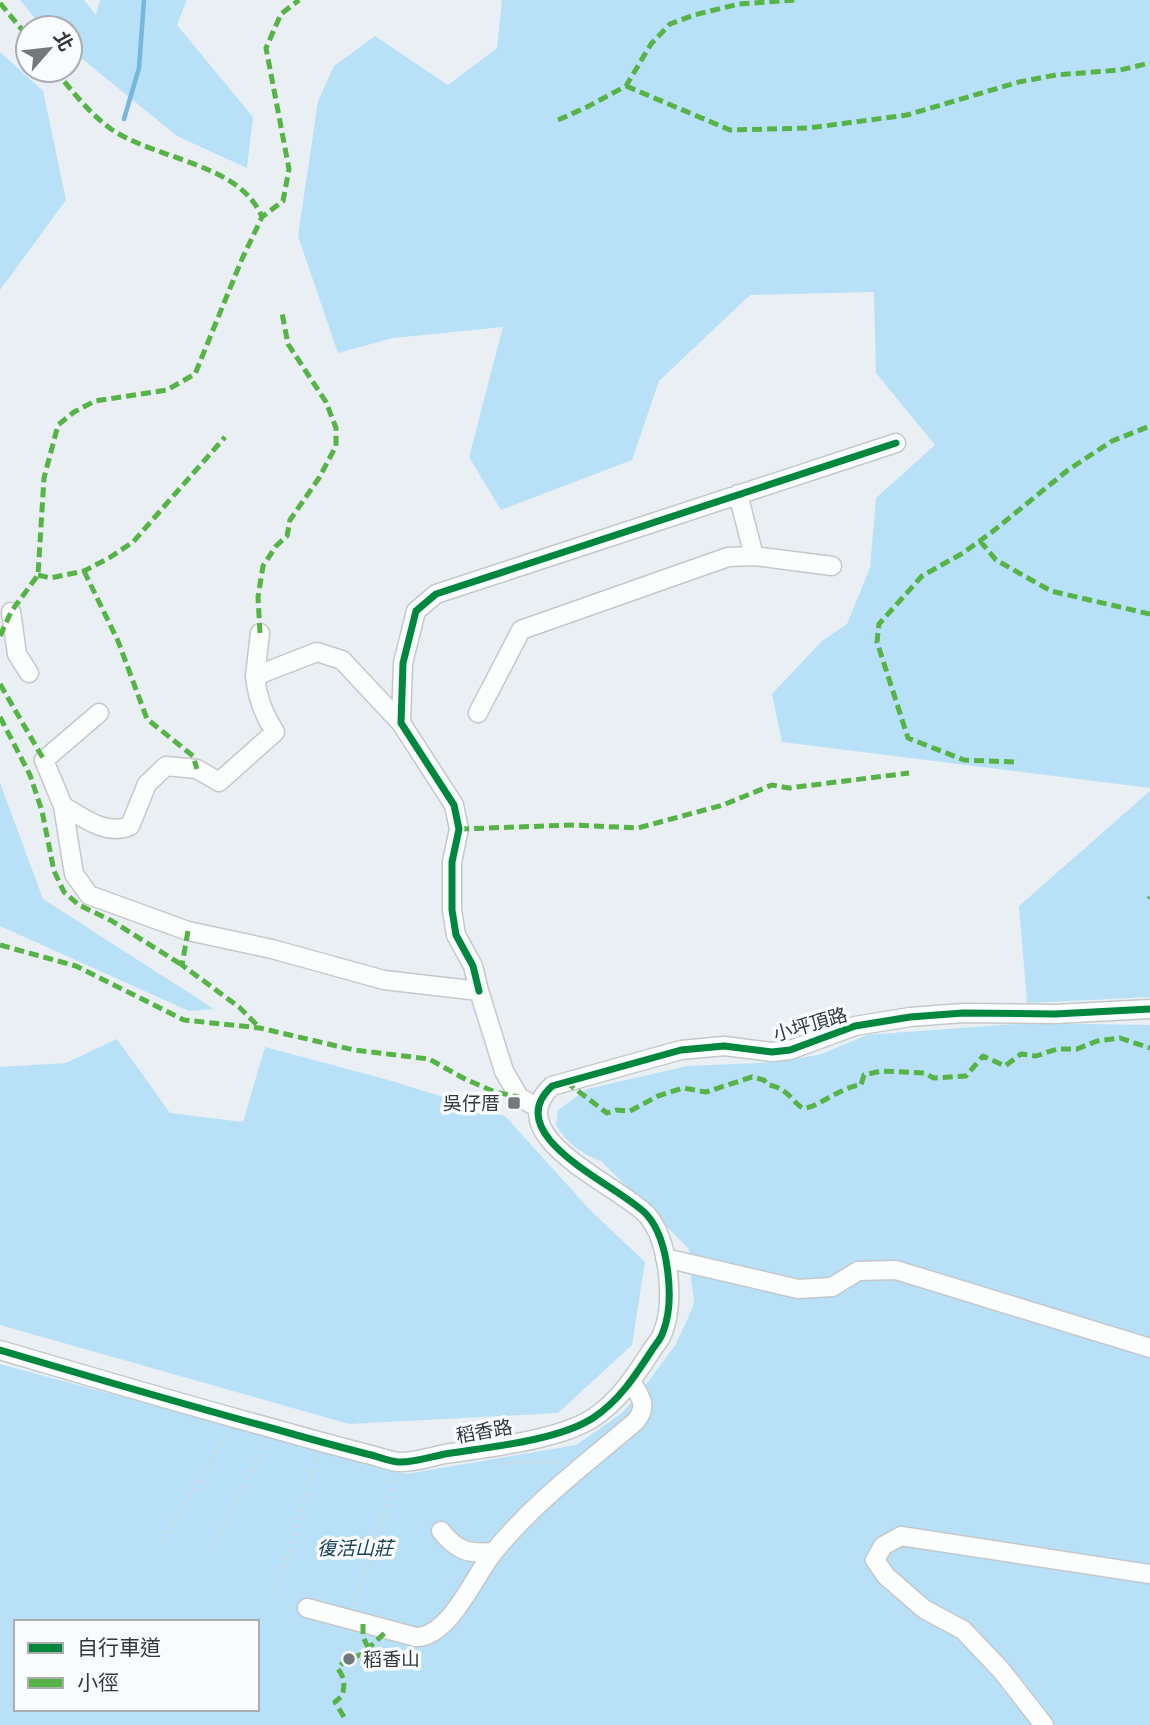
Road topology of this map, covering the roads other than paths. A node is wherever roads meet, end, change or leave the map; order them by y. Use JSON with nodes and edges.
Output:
{"nodes":[{"id":1,"x":896,"y":443,"type":"dead end"},
{"id":2,"x":738,"y":494,"type":"junction"},
{"id":3,"x":754,"y":556,"type":"junction"},
{"id":4,"x":832,"y":566,"type":"dead end"},
{"id":5,"x":11,"y":612,"type":"dead end"},
{"id":6,"x":260,"y":633,"type":"dead end"},
{"id":7,"x":29,"y":673,"type":"dead end"},
{"id":8,"x":255,"y":676,"type":"junction"},
{"id":9,"x":99,"y":713,"type":"dead end"},
{"id":10,"x":478,"y":713,"type":"dead end"},
{"id":11,"x":401,"y":723,"type":"junction"},
{"id":12,"x":63,"y":806,"type":"junction"},
{"id":13,"x":478,"y":991,"type":"junction"},
{"id":14,"x":1150,"y":1009,"type":"edge"},
{"id":15,"x":538,"y":1108,"type":"junction"},
{"id":16,"x":665,"y":1258,"type":"junction"},
{"id":17,"x":1150,"y":1348,"type":"edge"},
{"id":18,"x":0,"y":1350,"type":"edge"},
{"id":19,"x":631,"y":1381,"type":"junction"},
{"id":20,"x":441,"y":1531,"type":"dead end"},
{"id":21,"x":493,"y":1552,"type":"junction"},
{"id":22,"x":1150,"y":1574,"type":"edge"},
{"id":23,"x":307,"y":1608,"type":"dead end"},
{"id":24,"x":1044,"y":1725,"type":"edge"}],
"edges":[{"from":1,"to":2,"type":"street"},
{"from":2,"to":3,"type":"street"},
{"from":2,"to":11,"type":"street"},
{"from":3,"to":4,"type":"street"},
{"from":3,"to":10,"type":"street"},
{"from":5,"to":7,"type":"street"},
{"from":6,"to":8,"type":"street"},
{"from":8,"to":11,"type":"street"},
{"from":8,"to":12,"type":"street"},
{"from":9,"to":12,"type":"street"},
{"from":11,"to":13,"type":"street"},
{"from":12,"to":13,"type":"street"},
{"from":13,"to":15,"type":"street"},
{"from":14,"to":15,"type":"street","name":"小坪頂路"},
{"from":15,"to":16,"type":"street","name":"稻香路"},
{"from":16,"to":17,"type":"street"},
{"from":16,"to":19,"type":"street","name":"稻香路"},
{"from":18,"to":19,"type":"street","name":"稻香路"},
{"from":19,"to":21,"type":"street"},
{"from":20,"to":21,"type":"street"},
{"from":21,"to":23,"type":"street"},
{"from":22,"to":24,"type":"street"}]}
